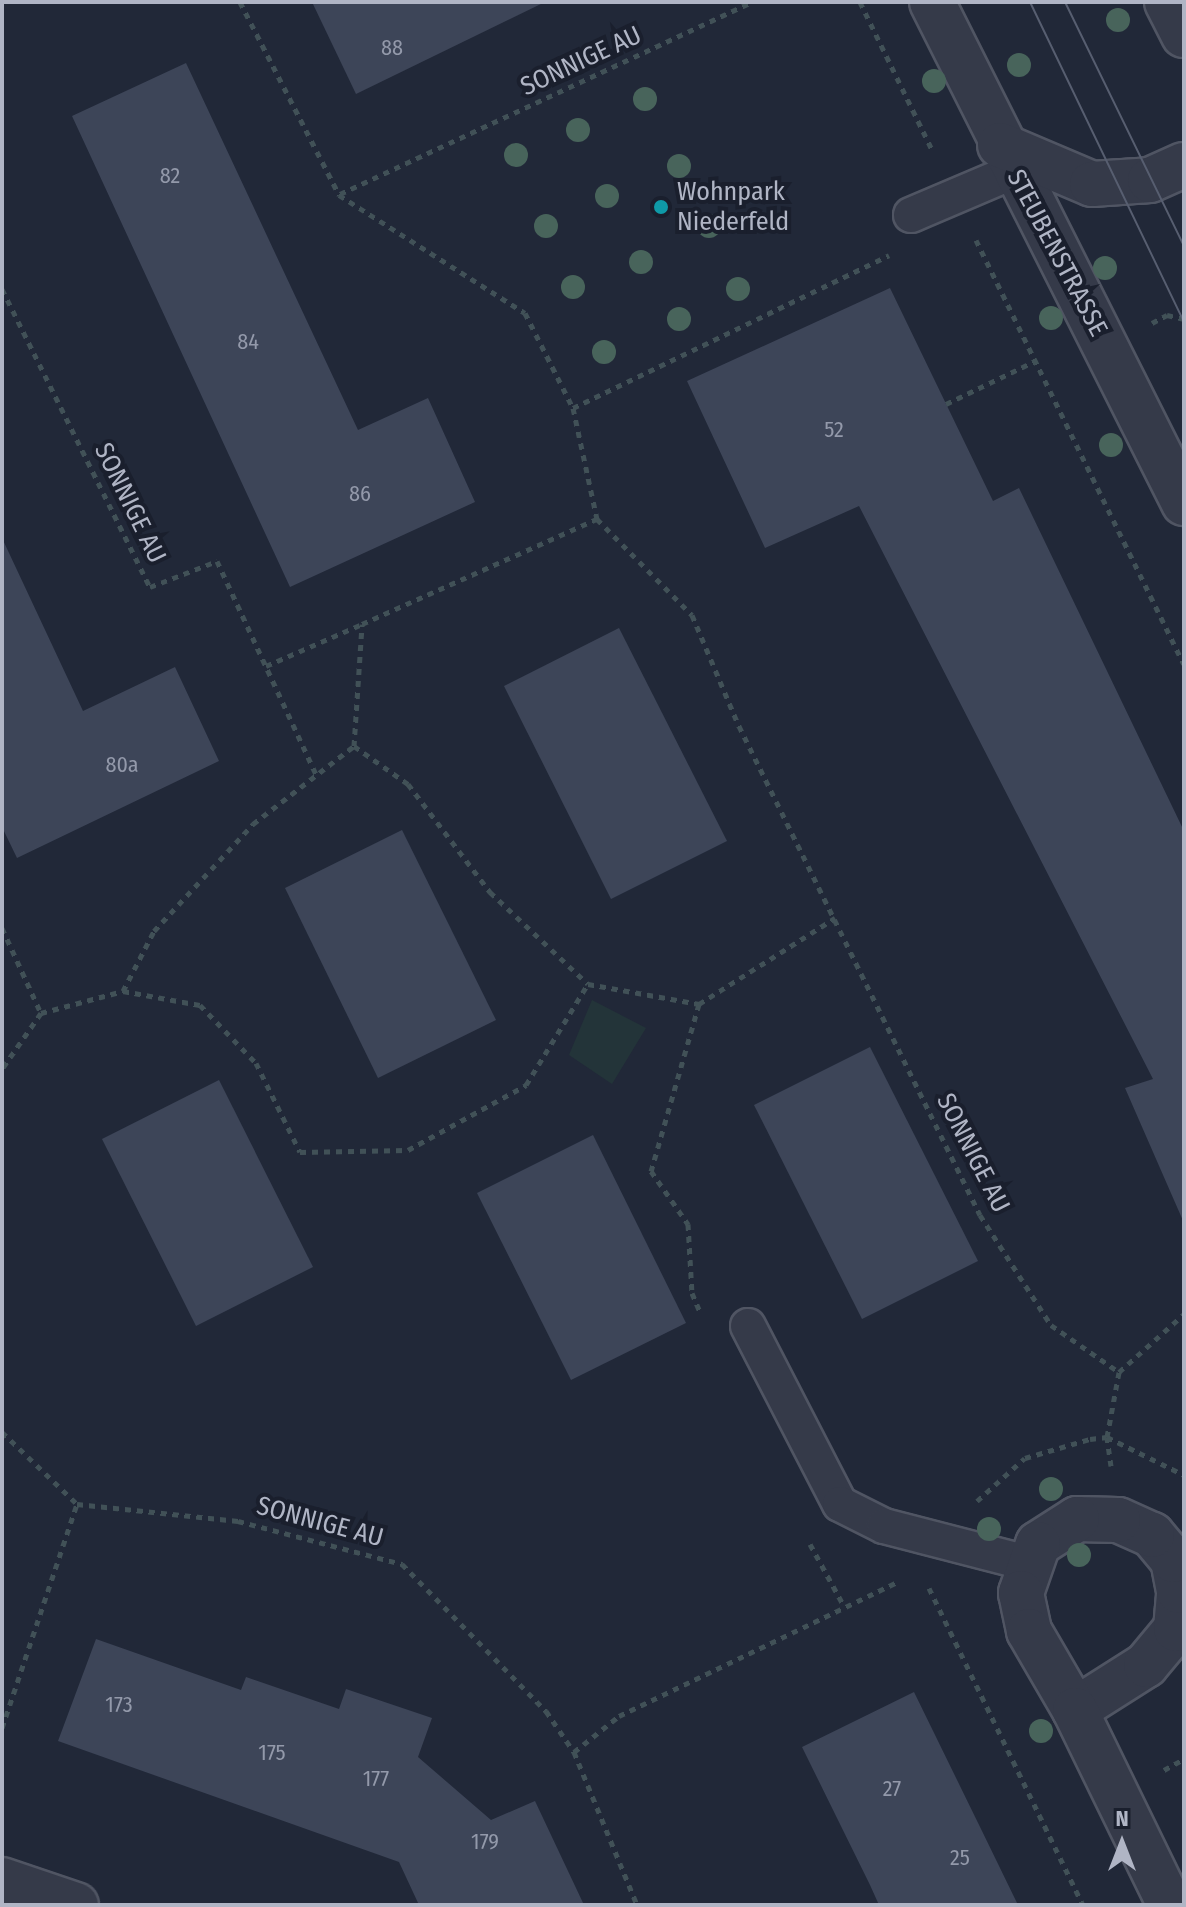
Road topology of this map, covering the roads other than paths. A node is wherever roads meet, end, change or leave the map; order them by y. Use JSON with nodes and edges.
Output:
{"nodes":[{"id":1,"x":932,"y":2,"type":"edge"},
{"id":2,"x":1167,"y":2,"type":"edge"},
{"id":3,"x":1184,"y":35,"type":"edge"},
{"id":4,"x":1007,"y":158,"type":"junction"},
{"id":5,"x":1184,"y":165,"type":"edge"},
{"id":6,"x":911,"y":215,"type":"road end"},
{"id":7,"x":1184,"y":503,"type":"edge"},
{"id":8,"x":748,"y":1326,"type":"dead end"},
{"id":9,"x":1031,"y":1564,"type":"junction"},
{"id":10,"x":1075,"y":1710,"type":"junction"},
{"id":11,"x":2,"y":1880,"type":"edge"},
{"id":12,"x":76,"y":1905,"type":"edge"},
{"id":13,"x":1170,"y":1905,"type":"edge"}],
"edges":[{"from":1,"to":4,"type":"street","name":"STEUBENSTRASSE"},
{"from":2,"to":3,"type":"street"},
{"from":4,"to":5,"type":"street"},
{"from":4,"to":6,"type":"lane"},
{"from":4,"to":7,"type":"street","name":"STEUBENSTRASSE"},
{"from":8,"to":9,"type":"lane"},
{"from":9,"to":10,"type":"street"},
{"from":9,"to":10,"type":"street"},
{"from":10,"to":13,"type":"street"},
{"from":11,"to":12,"type":"street"}]}
